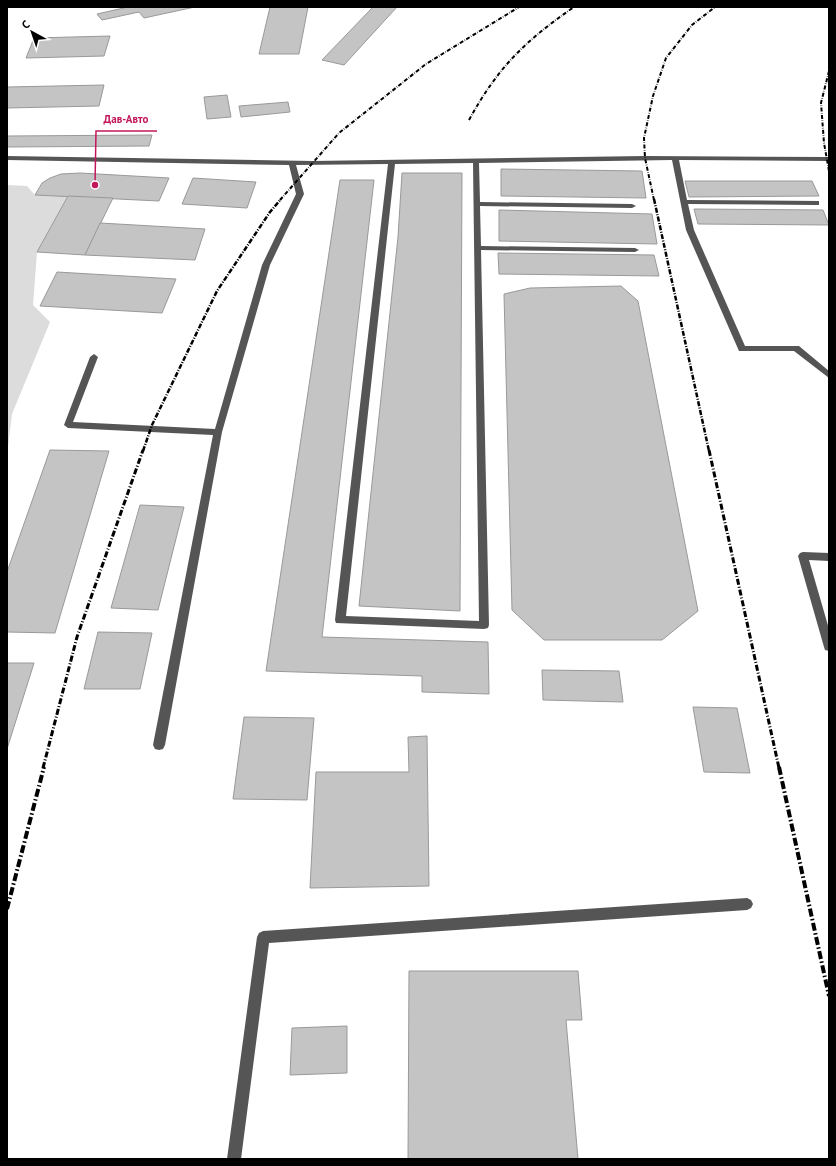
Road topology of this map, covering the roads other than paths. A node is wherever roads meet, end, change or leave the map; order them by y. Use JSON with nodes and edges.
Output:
{"nodes":[{"id":1,"x":7,"y":158,"type":"edge"},
{"id":2,"x":675,"y":159,"type":"junction"},
{"id":3,"x":829,"y":159,"type":"edge"},
{"id":4,"x":476,"y":160,"type":"junction"},
{"id":5,"x":292,"y":162,"type":"junction"},
{"id":6,"x":392,"y":162,"type":"junction"},
{"id":7,"x":684,"y":202,"type":"junction"},
{"id":8,"x":816,"y":203,"type":"dead end"},
{"id":9,"x":477,"y":204,"type":"junction"},
{"id":10,"x":632,"y":206,"type":"dead end"},
{"id":11,"x":478,"y":248,"type":"junction"},
{"id":12,"x":635,"y":250,"type":"dead end"},
{"id":13,"x":94,"y":356,"type":"dead end"},
{"id":14,"x":829,"y":375,"type":"edge"},
{"id":15,"x":218,"y":432,"type":"junction"},
{"id":16,"x":829,"y":557,"type":"edge"},
{"id":17,"x":829,"y":647,"type":"edge"},
{"id":18,"x":159,"y":745,"type":"dead end"},
{"id":19,"x":747,"y":904,"type":"dead end"},
{"id":20,"x":234,"y":1159,"type":"edge"}],
"edges":[{"from":1,"to":5,"type":"lane"},
{"from":2,"to":3,"type":"lane"},
{"from":2,"to":4,"type":"lane"},
{"from":2,"to":7,"type":"lane"},
{"from":4,"to":6,"type":"lane"},
{"from":4,"to":9,"type":"lane"},
{"from":5,"to":6,"type":"lane"},
{"from":5,"to":15,"type":"lane"},
{"from":6,"to":11,"type":"lane"},
{"from":7,"to":8,"type":"lane"},
{"from":7,"to":14,"type":"lane"},
{"from":9,"to":10,"type":"lane"},
{"from":9,"to":11,"type":"lane"},
{"from":11,"to":12,"type":"lane"},
{"from":13,"to":15,"type":"lane"},
{"from":15,"to":18,"type":"lane"},
{"from":16,"to":17,"type":"lane"},
{"from":19,"to":20,"type":"lane"}]}
